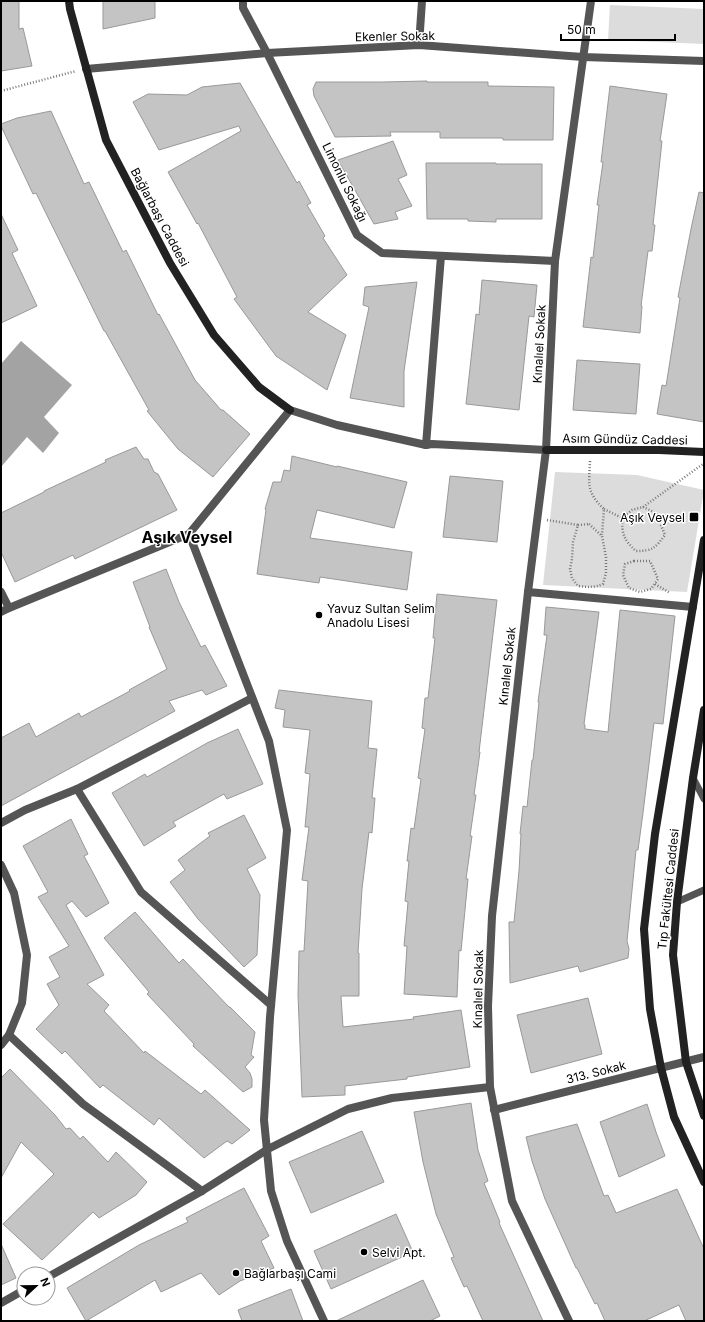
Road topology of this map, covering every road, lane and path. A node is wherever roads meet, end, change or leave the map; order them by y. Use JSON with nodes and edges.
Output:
{"nodes":[{"id":1,"x":69,"y":1,"type":"edge"},
{"id":2,"x":243,"y":1,"type":"edge"},
{"id":3,"x":422,"y":1,"type":"edge"},
{"id":4,"x":591,"y":1,"type":"edge"},
{"id":5,"x":419,"y":45,"type":"junction"},
{"id":6,"x":267,"y":53,"type":"junction"},
{"id":7,"x":583,"y":57,"type":"junction"},
{"id":8,"x":704,"y":60,"type":"edge"},
{"id":9,"x":86,"y":69,"type":"junction"},
{"id":10,"x":1,"y":91,"type":"edge"},
{"id":11,"x":441,"y":256,"type":"junction"},
{"id":12,"x":555,"y":261,"type":"junction"},
{"id":13,"x":290,"y":410,"type":"junction"},
{"id":14,"x":426,"y":445,"type":"junction"},
{"id":15,"x":546,"y":450,"type":"junction"},
{"id":16,"x":590,"y":450,"type":"junction"},
{"id":17,"x":704,"y":452,"type":"edge"},
{"id":18,"x":704,"y":463,"type":"edge"},
{"id":19,"x":643,"y":507,"type":"junction"},
{"id":20,"x":604,"y":509,"type":"junction"},
{"id":21,"x":622,"y":518,"type":"junction"},
{"id":22,"x":537,"y":519,"type":"junction"},
{"id":23,"x":578,"y":525,"type":"junction"},
{"id":24,"x":189,"y":534,"type":"junction"},
{"id":25,"x":602,"y":536,"type":"junction"},
{"id":26,"x":704,"y":540,"type":"edge"},
{"id":27,"x":650,"y":561,"type":"joint"},
{"id":28,"x":1,"y":592,"type":"edge"},
{"id":29,"x":528,"y":592,"type":"junction"},
{"id":30,"x":693,"y":607,"type":"junction"},
{"id":31,"x":9,"y":608,"type":"junction"},
{"id":32,"x":1,"y":612,"type":"edge"},
{"id":33,"x":252,"y":698,"type":"junction"},
{"id":34,"x":704,"y":710,"type":"edge"},
{"id":35,"x":693,"y":778,"type":"junction"},
{"id":36,"x":77,"y":789,"type":"junction"},
{"id":37,"x":704,"y":799,"type":"edge"},
{"id":38,"x":1,"y":823,"type":"edge"},
{"id":39,"x":1,"y":865,"type":"edge"},
{"id":40,"x":704,"y":890,"type":"edge"},
{"id":41,"x":676,"y":902,"type":"junction"},
{"id":42,"x":271,"y":1005,"type":"junction"},
{"id":43,"x":9,"y":1035,"type":"junction"},
{"id":44,"x":1,"y":1046,"type":"edge"},
{"id":45,"x":704,"y":1057,"type":"edge"},
{"id":46,"x":686,"y":1062,"type":"junction"},
{"id":47,"x":661,"y":1068,"type":"junction"},
{"id":48,"x":490,"y":1087,"type":"junction"},
{"id":49,"x":494,"y":1110,"type":"junction"},
{"id":50,"x":704,"y":1116,"type":"edge"},
{"id":51,"x":268,"y":1149,"type":"junction"},
{"id":52,"x":704,"y":1182,"type":"edge"},
{"id":53,"x":202,"y":1191,"type":"junction"},
{"id":54,"x":56,"y":1273,"type":"edge"},
{"id":55,"x":16,"y":1295,"type":"edge"},
{"id":56,"x":1,"y":1303,"type":"edge"},
{"id":57,"x":324,"y":1321,"type":"edge"},
{"id":58,"x":569,"y":1321,"type":"edge"}],
"edges":[{"from":1,"to":9,"type":"main road","name":"Bağlarbaşı Caddesi"},
{"from":2,"to":6,"type":"street","name":"Limonlu Sokağı"},
{"from":3,"to":5,"type":"street"},
{"from":4,"to":7,"type":"street","name":"Kınalıel Sokak"},
{"from":5,"to":6,"type":"street","name":"Ekenler Sokak"},
{"from":5,"to":7,"type":"street","name":"Ekenler Sokak"},
{"from":6,"to":9,"type":"street","name":"Ekenler Sokak"},
{"from":6,"to":11,"type":"street","name":"Limonlu Sokağı"},
{"from":7,"to":8,"type":"street","name":"Ekenler Sokak"},
{"from":7,"to":12,"type":"street","name":"Kınalıel Sokak"},
{"from":9,"to":10,"type":"path"},
{"from":9,"to":13,"type":"main road","name":"Bağlarbaşı Caddesi"},
{"from":11,"to":12,"type":"street","name":"Limonlu Sokağı"},
{"from":11,"to":14,"type":"street"},
{"from":12,"to":15,"type":"street","name":"Kınalıel Sokak"},
{"from":13,"to":14,"type":"street"},
{"from":13,"to":24,"type":"street"},
{"from":14,"to":15,"type":"street"},
{"from":15,"to":16,"type":"main road","name":"Asım Gündüz Caddesi"},
{"from":15,"to":22,"type":"street","name":"Kınalıel Sokak"},
{"from":16,"to":17,"type":"main road","name":"Asım Gündüz Caddesi"},
{"from":16,"to":20,"type":"path"},
{"from":18,"to":19,"type":"path"},
{"from":19,"to":21,"type":"path"},
{"from":19,"to":21,"type":"path"},
{"from":20,"to":21,"type":"path"},
{"from":20,"to":25,"type":"path"},
{"from":22,"to":23,"type":"path"},
{"from":22,"to":29,"type":"street","name":"Kınalıel Sokak"},
{"from":23,"to":25,"type":"path"},
{"from":23,"to":25,"type":"path"},
{"from":24,"to":31,"type":"street"},
{"from":24,"to":33,"type":"street"},
{"from":26,"to":30,"type":"main road"},
{"from":27,"to":27,"type":"path"},
{"from":28,"to":31,"type":"street"},
{"from":29,"to":30,"type":"street"},
{"from":29,"to":48,"type":"street","name":"Kınalıel Sokak"},
{"from":30,"to":47,"type":"main road"},
{"from":31,"to":32,"type":"street"},
{"from":33,"to":36,"type":"street"},
{"from":33,"to":42,"type":"street"},
{"from":34,"to":35,"type":"main road","name":"Tıp Fakültesi Caddesi"},
{"from":35,"to":37,"type":"lane"},
{"from":35,"to":41,"type":"main road","name":"Tıp Fakültesi Caddesi"},
{"from":36,"to":38,"type":"street"},
{"from":36,"to":42,"type":"street"},
{"from":39,"to":43,"type":"street"},
{"from":40,"to":41,"type":"lane"},
{"from":41,"to":46,"type":"main road","name":"Tıp Fakültesi Caddesi"},
{"from":42,"to":51,"type":"street"},
{"from":43,"to":44,"type":"street"},
{"from":43,"to":53,"type":"street"},
{"from":45,"to":46,"type":"street","name":"313. Sokak"},
{"from":46,"to":47,"type":"street","name":"313. Sokak"},
{"from":46,"to":50,"type":"main road","name":"Tıp Fakültesi Caddesi"},
{"from":47,"to":49,"type":"street","name":"313. Sokak"},
{"from":47,"to":52,"type":"main road"},
{"from":48,"to":49,"type":"street","name":"Kınalıel Sokak"},
{"from":48,"to":51,"type":"street"},
{"from":49,"to":58,"type":"street","name":"Kınalıel Sokak"},
{"from":51,"to":53,"type":"street"},
{"from":51,"to":57,"type":"street"},
{"from":53,"to":54,"type":"street"},
{"from":55,"to":56,"type":"street"}]}
